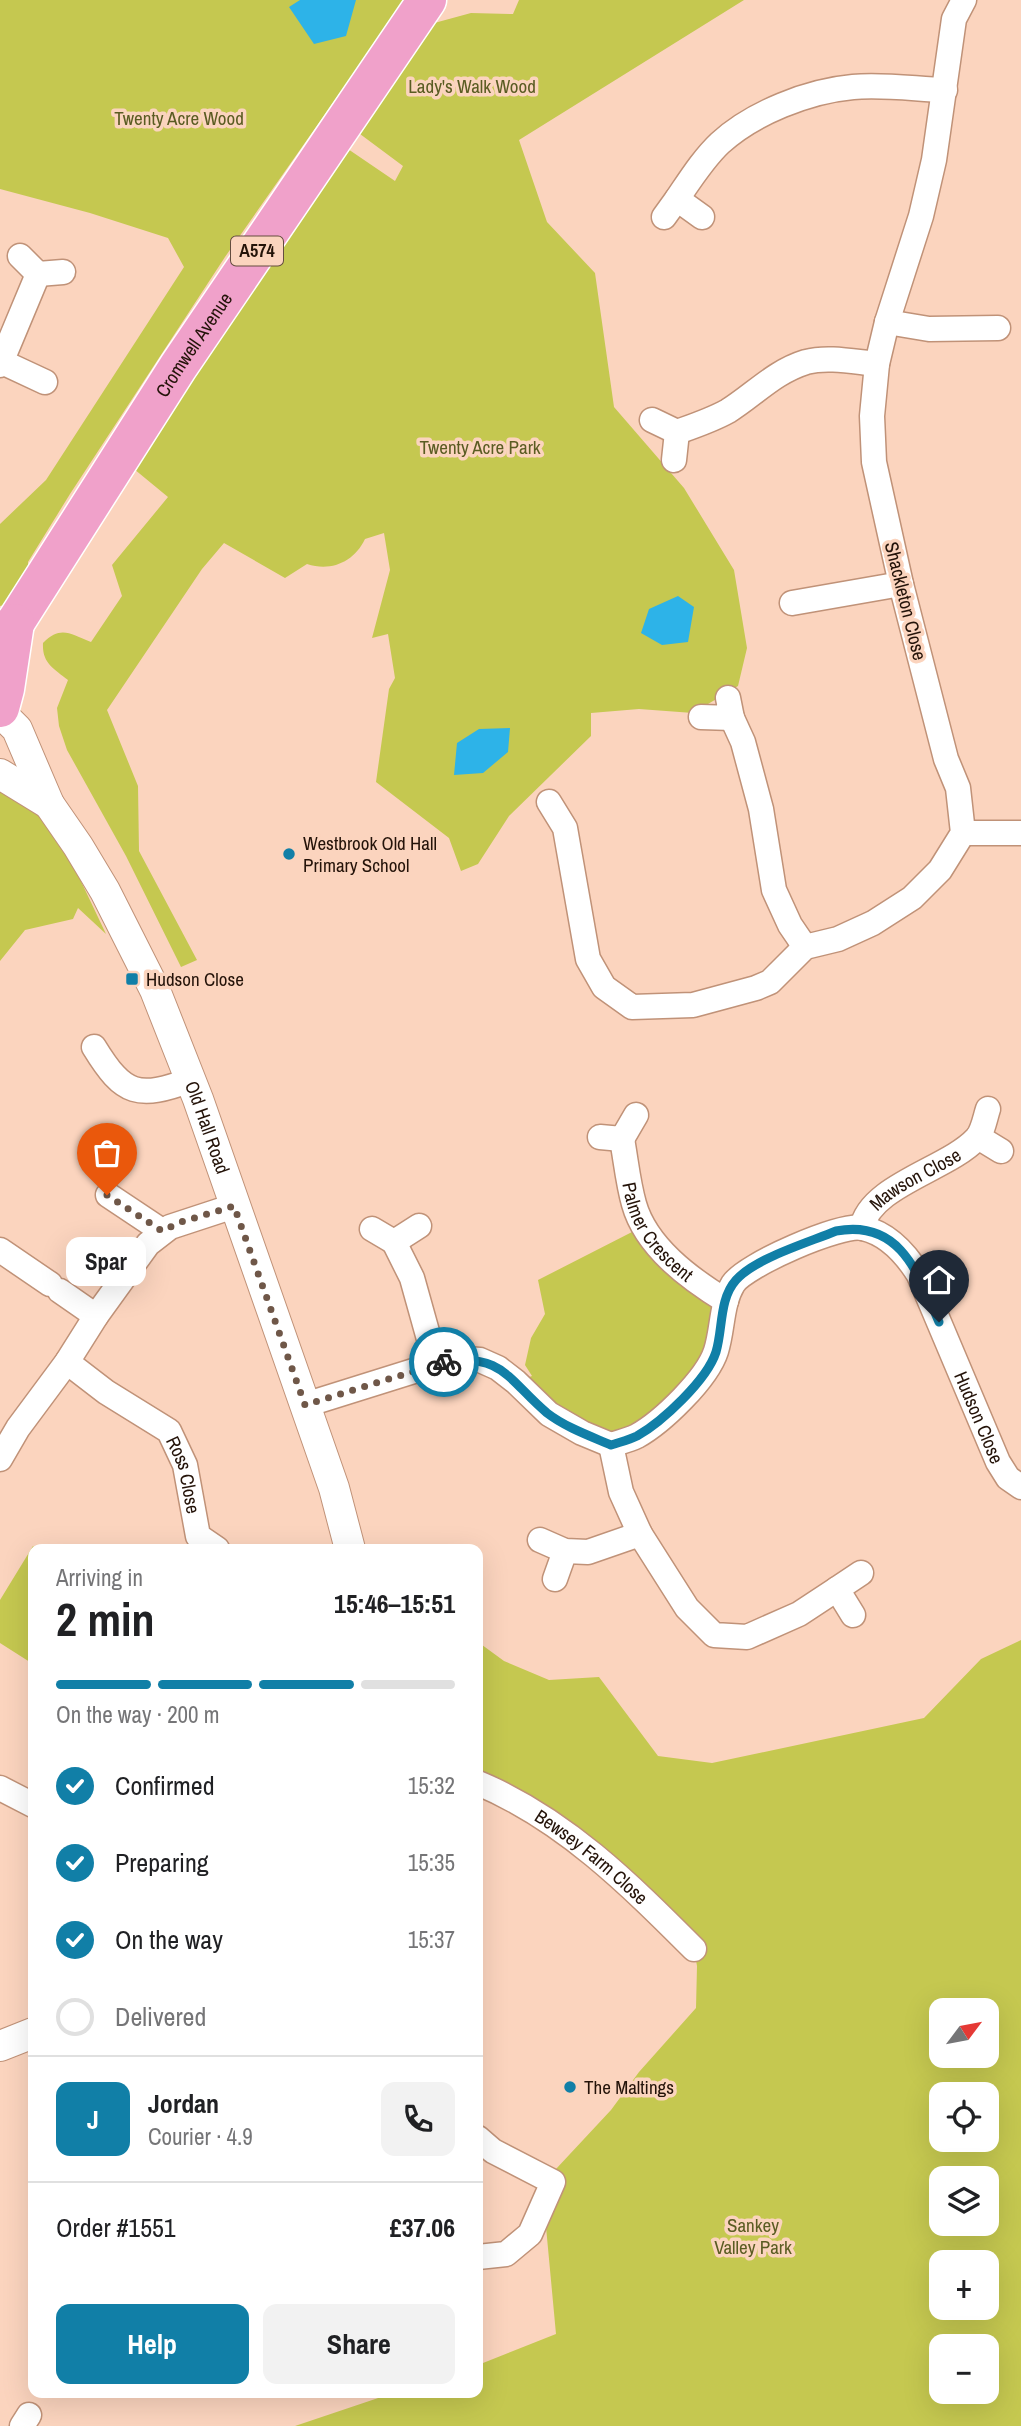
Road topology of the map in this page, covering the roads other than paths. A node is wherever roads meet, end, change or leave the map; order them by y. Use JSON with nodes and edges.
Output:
{"nodes":[{"id":1,"x":427,"y":0,"type":"edge"},
{"id":2,"x":964,"y":0,"type":"edge"},
{"id":3,"x":945,"y":89,"type":"junction"},
{"id":4,"x":702,"y":217,"type":"dead end"},
{"id":5,"x":20,"y":256,"type":"dead end"},
{"id":6,"x":64,"y":272,"type":"dead end"},
{"id":7,"x":38,"y":274,"type":"junction"},
{"id":8,"x":887,"y":323,"type":"junction"},
{"id":9,"x":998,"y":328,"type":"dead end"},
{"id":10,"x":1,"y":363,"type":"edge"},
{"id":11,"x":877,"y":365,"type":"junction"},
{"id":12,"x":45,"y":382,"type":"dead end"},
{"id":13,"x":652,"y":420,"type":"dead end"},
{"id":14,"x":677,"y":432,"type":"junction"},
{"id":15,"x":674,"y":460,"type":"dead end"},
{"id":16,"x":901,"y":584,"type":"junction"},
{"id":17,"x":792,"y":603,"type":"dead end"},
{"id":18,"x":7,"y":629,"type":"edge"},
{"id":19,"x":0,"y":710,"type":"edge"},
{"id":20,"x":702,"y":717,"type":"dead end"},
{"id":21,"x":0,"y":774,"type":"edge"},
{"id":22,"x":549,"y":802,"type":"dead end"},
{"id":23,"x":49,"y":804,"type":"junction"},
{"id":24,"x":963,"y":833,"type":"junction"},
{"id":25,"x":1021,"y":833,"type":"edge"},
{"id":26,"x":805,"y":947,"type":"junction"},
{"id":27,"x":94,"y":1047,"type":"dead end"},
{"id":28,"x":191,"y":1080,"type":"junction"},
{"id":29,"x":988,"y":1109,"type":"dead end"},
{"id":30,"x":636,"y":1115,"type":"dead end"},
{"id":31,"x":978,"y":1138,"type":"junction"},
{"id":32,"x":1001,"y":1151,"type":"dead end"},
{"id":33,"x":107,"y":1195,"type":"dead end"},
{"id":34,"x":234,"y":1206,"type":"junction"},
{"id":35,"x":419,"y":1226,"type":"dead end"},
{"id":36,"x":862,"y":1228,"type":"junction"},
{"id":37,"x":372,"y":1229,"type":"dead end"},
{"id":38,"x":162,"y":1231,"type":"junction"},
{"id":39,"x":394,"y":1242,"type":"junction"},
{"id":40,"x":0,"y":1250,"type":"edge"},
{"id":41,"x":726,"y":1301,"type":"junction"},
{"id":42,"x":96,"y":1316,"type":"junction"},
{"id":43,"x":67,"y":1362,"type":"junction"},
{"id":44,"x":436,"y":1364,"type":"junction"},
{"id":45,"x":305,"y":1405,"type":"junction"},
{"id":46,"x":9,"y":1423,"type":"edge"},
{"id":47,"x":611,"y":1445,"type":"junction"},
{"id":48,"x":0,"y":1459,"type":"edge"},
{"id":49,"x":1021,"y":1487,"type":"edge"},
{"id":50,"x":640,"y":1534,"type":"junction"},
{"id":51,"x":540,"y":1540,"type":"dead end"},
{"id":52,"x":210,"y":1544,"type":"edge"},
{"id":53,"x":349,"y":1544,"type":"edge"},
{"id":54,"x":565,"y":1551,"type":"junction"},
{"id":55,"x":861,"y":1573,"type":"dead end"},
{"id":56,"x":555,"y":1579,"type":"dead end"},
{"id":57,"x":837,"y":1589,"type":"junction"},
{"id":58,"x":853,"y":1615,"type":"dead end"},
{"id":59,"x":483,"y":1785,"type":"edge"},
{"id":60,"x":0,"y":1788,"type":"edge"},
{"id":61,"x":28,"y":1802,"type":"edge"},
{"id":62,"x":694,"y":1949,"type":"dead end"},
{"id":63,"x":28,"y":2035,"type":"edge"},
{"id":64,"x":0,"y":2046,"type":"edge"},
{"id":65,"x":483,"y":2142,"type":"edge"},
{"id":66,"x":483,"y":2256,"type":"edge"}],
"edges":[{"from":1,"to":18,"type":"main road","name":"Cromwell Avenue","number":"A574"},
{"from":2,"to":3,"type":"street","name":"Shackleton Close"},
{"from":3,"to":4,"type":"street"},
{"from":3,"to":8,"type":"street","name":"Shackleton Close"},
{"from":5,"to":7,"type":"street"},
{"from":6,"to":7,"type":"street"},
{"from":7,"to":10,"type":"street"},
{"from":8,"to":9,"type":"street"},
{"from":8,"to":11,"type":"street","name":"Shackleton Close"},
{"from":10,"to":12,"type":"street"},
{"from":11,"to":14,"type":"street"},
{"from":11,"to":16,"type":"street","name":"Shackleton Close"},
{"from":13,"to":14,"type":"street"},
{"from":14,"to":15,"type":"street"},
{"from":16,"to":17,"type":"street"},
{"from":16,"to":24,"type":"street","name":"Shackleton Close"},
{"from":18,"to":19,"type":"main road","name":"Cromwell Avenue","number":"A574"},
{"from":19,"to":23,"type":"street","name":"Old Hall Road"},
{"from":20,"to":26,"type":"street"},
{"from":21,"to":23,"type":"street","name":"Old Hall Road"},
{"from":22,"to":26,"type":"street"},
{"from":23,"to":28,"type":"street","name":"Old Hall Road"},
{"from":24,"to":25,"type":"street"},
{"from":24,"to":26,"type":"street"},
{"from":27,"to":28,"type":"street"},
{"from":28,"to":34,"type":"street","name":"Old Hall Road"},
{"from":29,"to":31,"type":"street","name":"Mawson Close"},
{"from":30,"to":41,"type":"street","name":"Palmer Crescent"},
{"from":31,"to":32,"type":"street","name":"Mawson Close"},
{"from":31,"to":36,"type":"street","name":"Mawson Close"},
{"from":33,"to":38,"type":"street"},
{"from":34,"to":38,"type":"street"},
{"from":34,"to":45,"type":"street","name":"Old Hall Road"},
{"from":35,"to":39,"type":"street"},
{"from":36,"to":41,"type":"street"},
{"from":36,"to":49,"type":"street","name":"Hudson Close"},
{"from":37,"to":39,"type":"street"},
{"from":38,"to":42,"type":"street"},
{"from":39,"to":44,"type":"street"},
{"from":40,"to":42,"type":"street"},
{"from":41,"to":47,"type":"street"},
{"from":42,"to":43,"type":"street"},
{"from":43,"to":46,"type":"street"},
{"from":43,"to":52,"type":"street","name":"Ross Close"},
{"from":44,"to":45,"type":"street"},
{"from":44,"to":47,"type":"street"},
{"from":45,"to":53,"type":"street","name":"Old Hall Road"},
{"from":46,"to":48,"type":"street"},
{"from":47,"to":50,"type":"street"},
{"from":50,"to":54,"type":"street"},
{"from":50,"to":57,"type":"street"},
{"from":51,"to":54,"type":"street"},
{"from":54,"to":56,"type":"street"},
{"from":55,"to":57,"type":"street"},
{"from":57,"to":58,"type":"street"},
{"from":59,"to":62,"type":"street","name":"Bewsey Farm Close"},
{"from":60,"to":61,"type":"street"},
{"from":63,"to":64,"type":"street"},
{"from":65,"to":66,"type":"street"}]}
